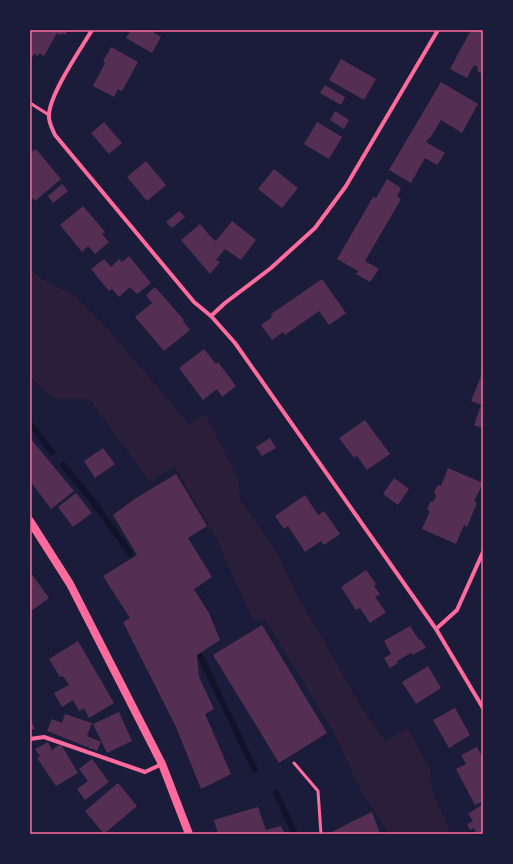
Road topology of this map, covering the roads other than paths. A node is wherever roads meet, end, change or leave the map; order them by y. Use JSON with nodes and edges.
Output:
{"nodes":[{"id":1,"x":92,"y":30,"type":"edge"},
{"id":2,"x":438,"y":30,"type":"edge"},
{"id":3,"x":30,"y":102,"type":"edge"},
{"id":4,"x":49,"y":115,"type":"junction"},
{"id":5,"x":211,"y":316,"type":"junction"},
{"id":6,"x":30,"y":521,"type":"edge"},
{"id":7,"x":483,"y":552,"type":"edge"},
{"id":8,"x":436,"y":629,"type":"junction"},
{"id":9,"x":483,"y":708,"type":"edge"},
{"id":10,"x":30,"y":739,"type":"edge"},
{"id":11,"x":294,"y":763,"type":"dead end"},
{"id":12,"x":162,"y":764,"type":"junction"},
{"id":13,"x":189,"y":834,"type":"edge"},
{"id":14,"x":321,"y":834,"type":"edge"}],
"edges":[{"from":1,"to":4,"type":"street"},
{"from":2,"to":5,"type":"street"},
{"from":3,"to":4,"type":"lane"},
{"from":4,"to":5,"type":"street"},
{"from":5,"to":8,"type":"street"},
{"from":6,"to":12,"type":"main road"},
{"from":7,"to":8,"type":"street"},
{"from":8,"to":9,"type":"street"},
{"from":10,"to":12,"type":"street"},
{"from":11,"to":14,"type":"lane"},
{"from":12,"to":13,"type":"main road"}]}
